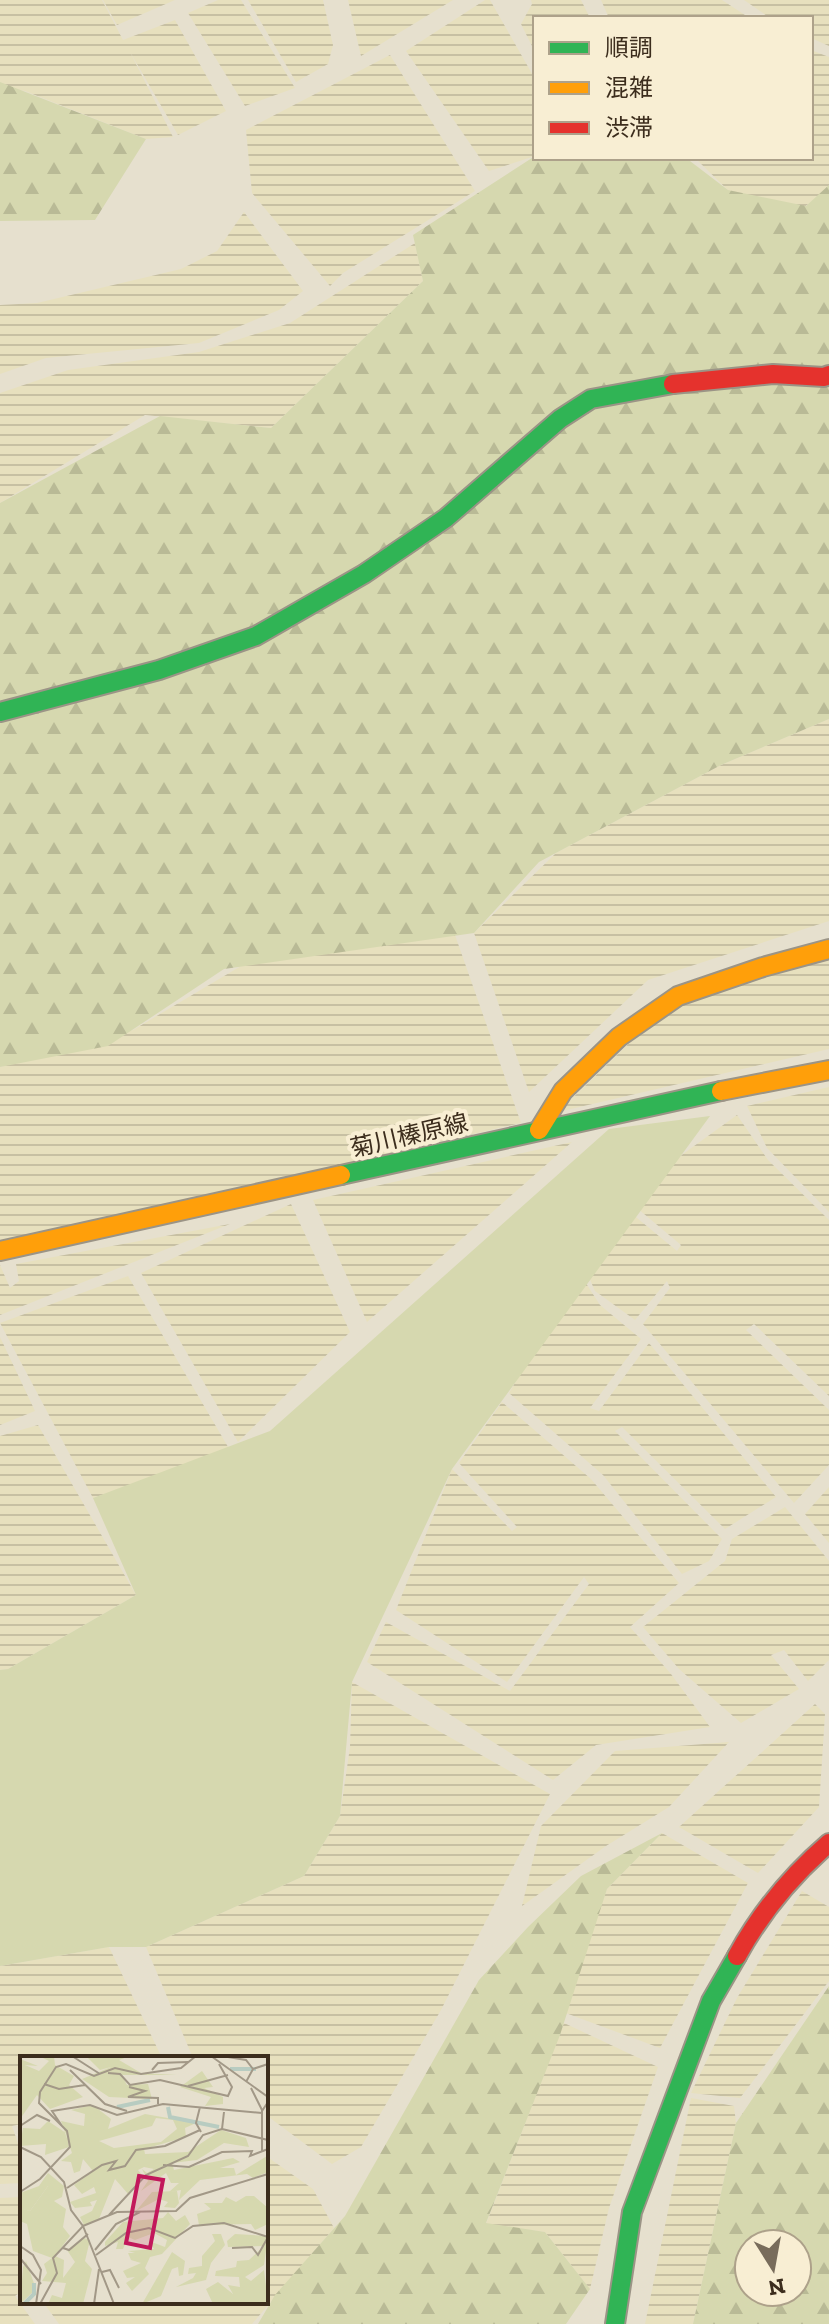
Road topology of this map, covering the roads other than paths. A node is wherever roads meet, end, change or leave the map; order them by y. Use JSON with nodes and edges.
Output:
{"nodes":[{"id":1,"x":829,"y":375,"type":"edge"},
{"id":2,"x":0,"y":712,"type":"edge"},
{"id":3,"x":829,"y":949,"type":"edge"},
{"id":4,"x":829,"y":1070,"type":"edge"},
{"id":5,"x":539,"y":1130,"type":"junction"},
{"id":6,"x":0,"y":1251,"type":"edge"},
{"id":7,"x":829,"y":1843,"type":"edge"},
{"id":8,"x":615,"y":2324,"type":"edge"}],
"edges":[{"from":1,"to":2,"type":"street"},
{"from":3,"to":5,"type":"street"},
{"from":4,"to":5,"type":"street","name":"菊川榛原線"},
{"from":5,"to":6,"type":"street","name":"菊川榛原線"},
{"from":7,"to":8,"type":"street"}]}
